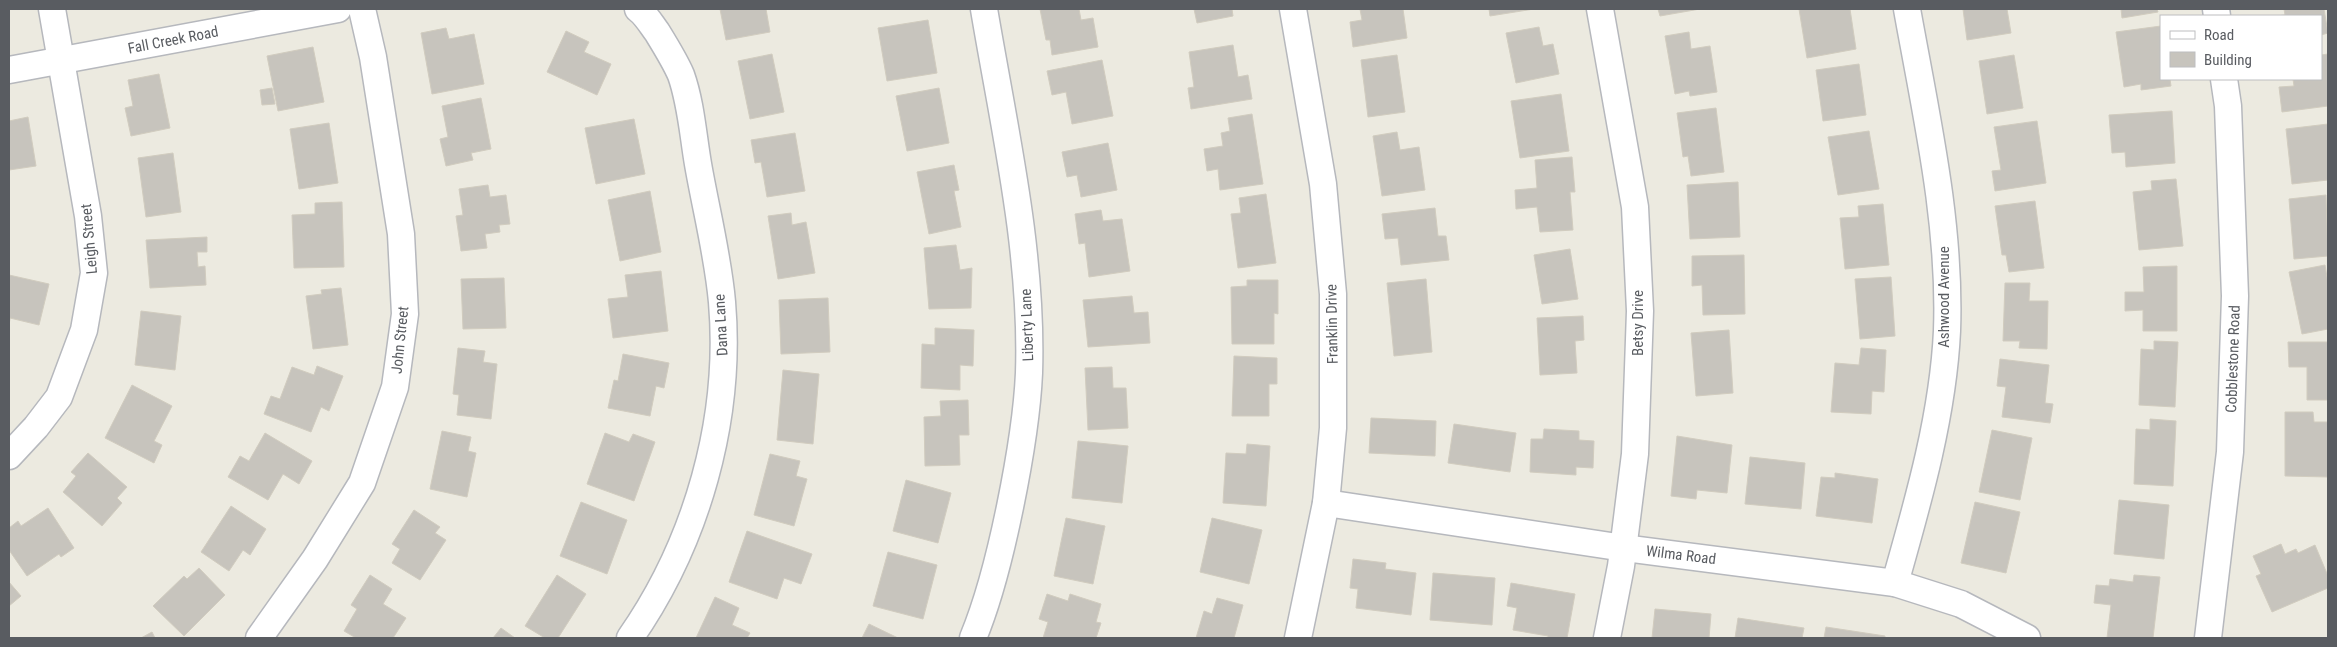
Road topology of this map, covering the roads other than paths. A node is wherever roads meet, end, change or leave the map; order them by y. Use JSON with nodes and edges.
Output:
{"nodes":[{"id":1,"x":52,"y":9,"type":"edge"},
{"id":2,"x":338,"y":9,"type":"edge"},
{"id":3,"x":362,"y":9,"type":"edge"},
{"id":4,"x":638,"y":9,"type":"edge"},
{"id":5,"x":984,"y":9,"type":"edge"},
{"id":6,"x":1293,"y":9,"type":"edge"},
{"id":7,"x":1600,"y":9,"type":"edge"},
{"id":8,"x":1907,"y":9,"type":"edge"},
{"id":9,"x":62,"y":60,"type":"junction"},
{"id":10,"x":9,"y":70,"type":"edge"},
{"id":11,"x":2224,"y":80,"type":"edge"},
{"id":12,"x":9,"y":456,"type":"edge"},
{"id":13,"x":1326,"y":503,"type":"junction"},
{"id":14,"x":1624,"y":548,"type":"junction"},
{"id":15,"x":1895,"y":583,"type":"junction"},
{"id":16,"x":259,"y":638,"type":"edge"},
{"id":17,"x":630,"y":638,"type":"edge"},
{"id":18,"x":973,"y":638,"type":"edge"},
{"id":19,"x":1298,"y":638,"type":"edge"},
{"id":20,"x":1607,"y":638,"type":"edge"},
{"id":21,"x":2027,"y":638,"type":"edge"},
{"id":22,"x":2208,"y":638,"type":"edge"}],
"edges":[{"from":1,"to":9,"type":"street","name":"Leigh Street"},
{"from":2,"to":9,"type":"street","name":"Fall Creek Road"},
{"from":3,"to":16,"type":"street","name":"John Street"},
{"from":4,"to":17,"type":"street","name":"Dana Lane"},
{"from":5,"to":18,"type":"street","name":"Liberty Lane"},
{"from":6,"to":13,"type":"street","name":"Franklin Drive"},
{"from":7,"to":14,"type":"street","name":"Betsy Drive"},
{"from":8,"to":15,"type":"street","name":"Ashwood Avenue"},
{"from":9,"to":10,"type":"street","name":"Fall Creek Road"},
{"from":9,"to":12,"type":"street","name":"Leigh Street"},
{"from":11,"to":22,"type":"street","name":"Cobblestone Road"},
{"from":13,"to":14,"type":"street","name":"Wilma Road"},
{"from":13,"to":19,"type":"street","name":"Franklin Drive"},
{"from":14,"to":15,"type":"street","name":"Wilma Road"},
{"from":14,"to":20,"type":"street","name":"Betsy Drive"},
{"from":15,"to":21,"type":"street","name":"Wilma Road"}]}
